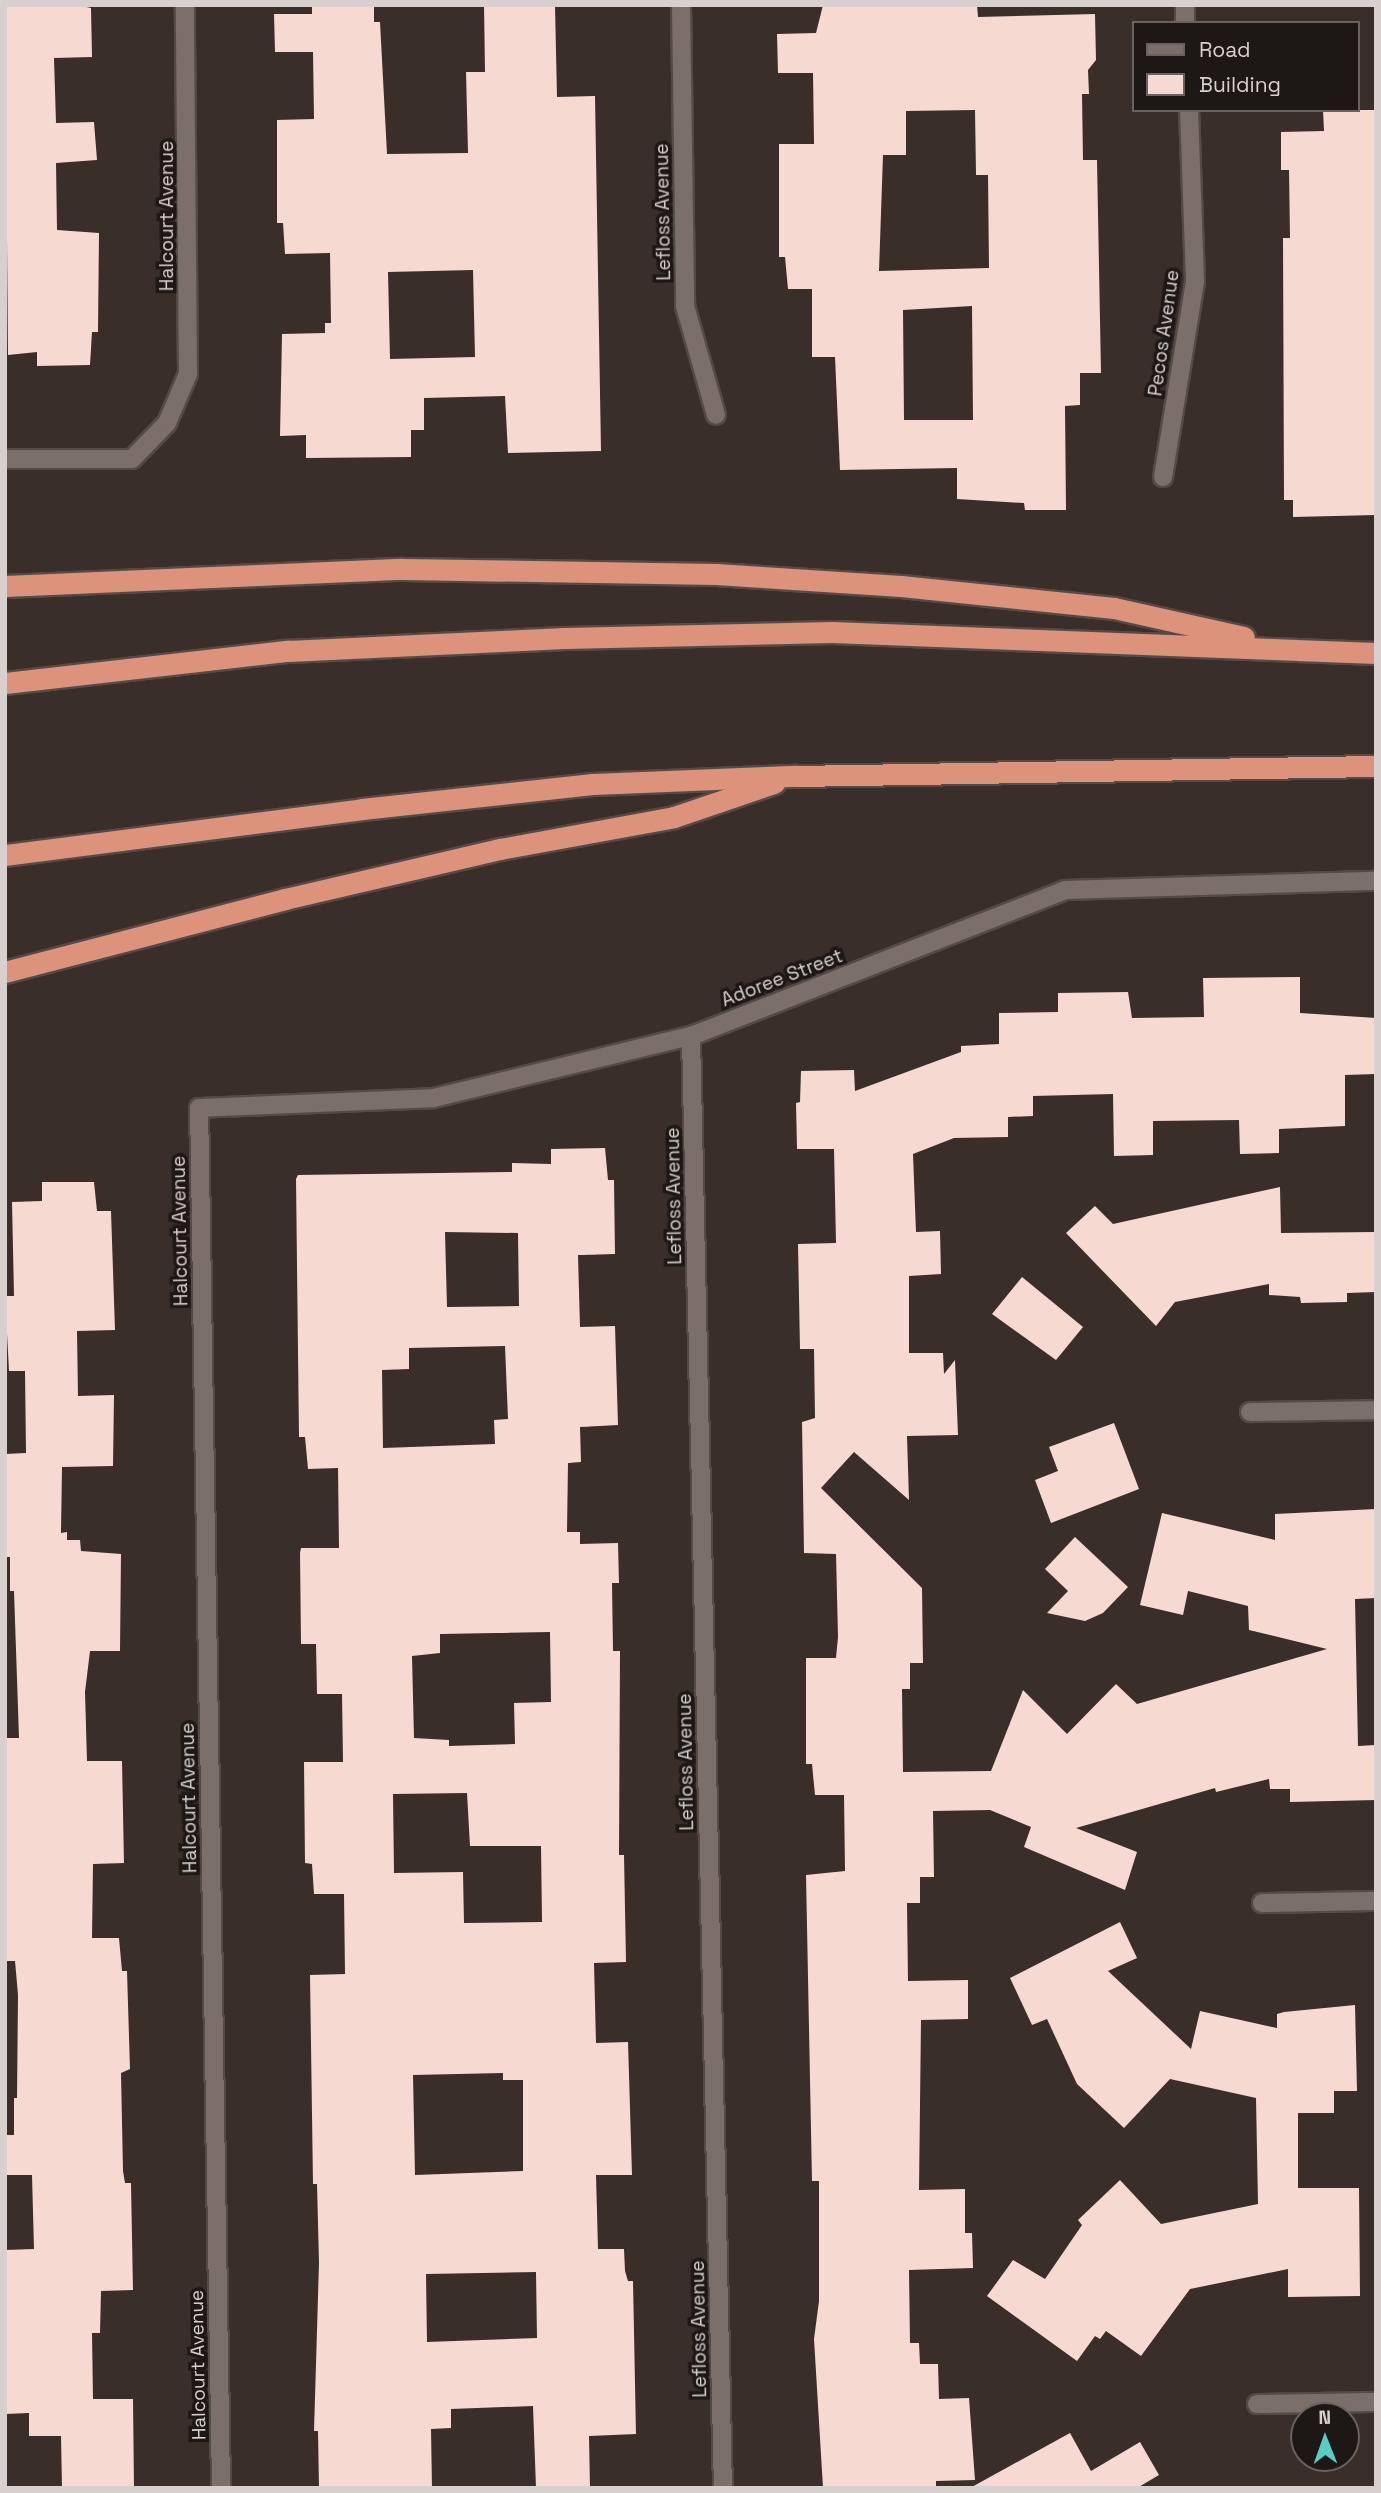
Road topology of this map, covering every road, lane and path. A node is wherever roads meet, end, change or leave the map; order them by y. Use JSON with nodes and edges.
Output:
{"nodes":[{"id":1,"x":185,"y":5,"type":"edge"},
{"id":2,"x":681,"y":5,"type":"edge"},
{"id":3,"x":1189,"y":112,"type":"edge"},
{"id":4,"x":716,"y":415,"type":"dead end"},
{"id":5,"x":5,"y":459,"type":"edge"},
{"id":6,"x":1163,"y":477,"type":"dead end"},
{"id":7,"x":5,"y":586,"type":"edge"},
{"id":8,"x":1297,"y":649,"type":"junction"},
{"id":9,"x":1376,"y":653,"type":"edge"},
{"id":10,"x":5,"y":682,"type":"edge"},
{"id":11,"x":1376,"y":766,"type":"edge"},
{"id":12,"x":796,"y":776,"type":"junction"},
{"id":13,"x":5,"y":855,"type":"edge"},
{"id":14,"x":1376,"y":881,"type":"edge"},
{"id":15,"x":5,"y":972,"type":"edge"},
{"id":16,"x":691,"y":1036,"type":"junction"},
{"id":17,"x":199,"y":1108,"type":"joint"},
{"id":18,"x":1376,"y":1410,"type":"edge"},
{"id":19,"x":1250,"y":1412,"type":"dead end"},
{"id":20,"x":1376,"y":1901,"type":"edge"},
{"id":21,"x":1262,"y":1903,"type":"dead end"},
{"id":22,"x":1376,"y":2402,"type":"edge"},
{"id":23,"x":1257,"y":2403,"type":"dead end"},
{"id":24,"x":222,"y":2488,"type":"edge"},
{"id":25,"x":723,"y":2488,"type":"edge"}],
"edges":[{"from":1,"to":5,"type":"street","name":"Halcourt Avenue"},
{"from":2,"to":4,"type":"street","name":"Lefloss Avenue"},
{"from":3,"to":6,"type":"street","name":"Pecos Avenue"},
{"from":7,"to":8,"type":"highway"},
{"from":8,"to":9,"type":"highway"},
{"from":8,"to":10,"type":"highway"},
{"from":11,"to":12,"type":"highway"},
{"from":12,"to":13,"type":"highway"},
{"from":12,"to":15,"type":"highway"},
{"from":14,"to":16,"type":"street","name":"Adoree Street"},
{"from":16,"to":17,"type":"street","name":"Adoree Street"},
{"from":16,"to":25,"type":"street","name":"Lefloss Avenue"},
{"from":17,"to":24,"type":"street","name":"Halcourt Avenue"},
{"from":18,"to":19,"type":"street"},
{"from":20,"to":21,"type":"street"},
{"from":22,"to":23,"type":"street"}]}
